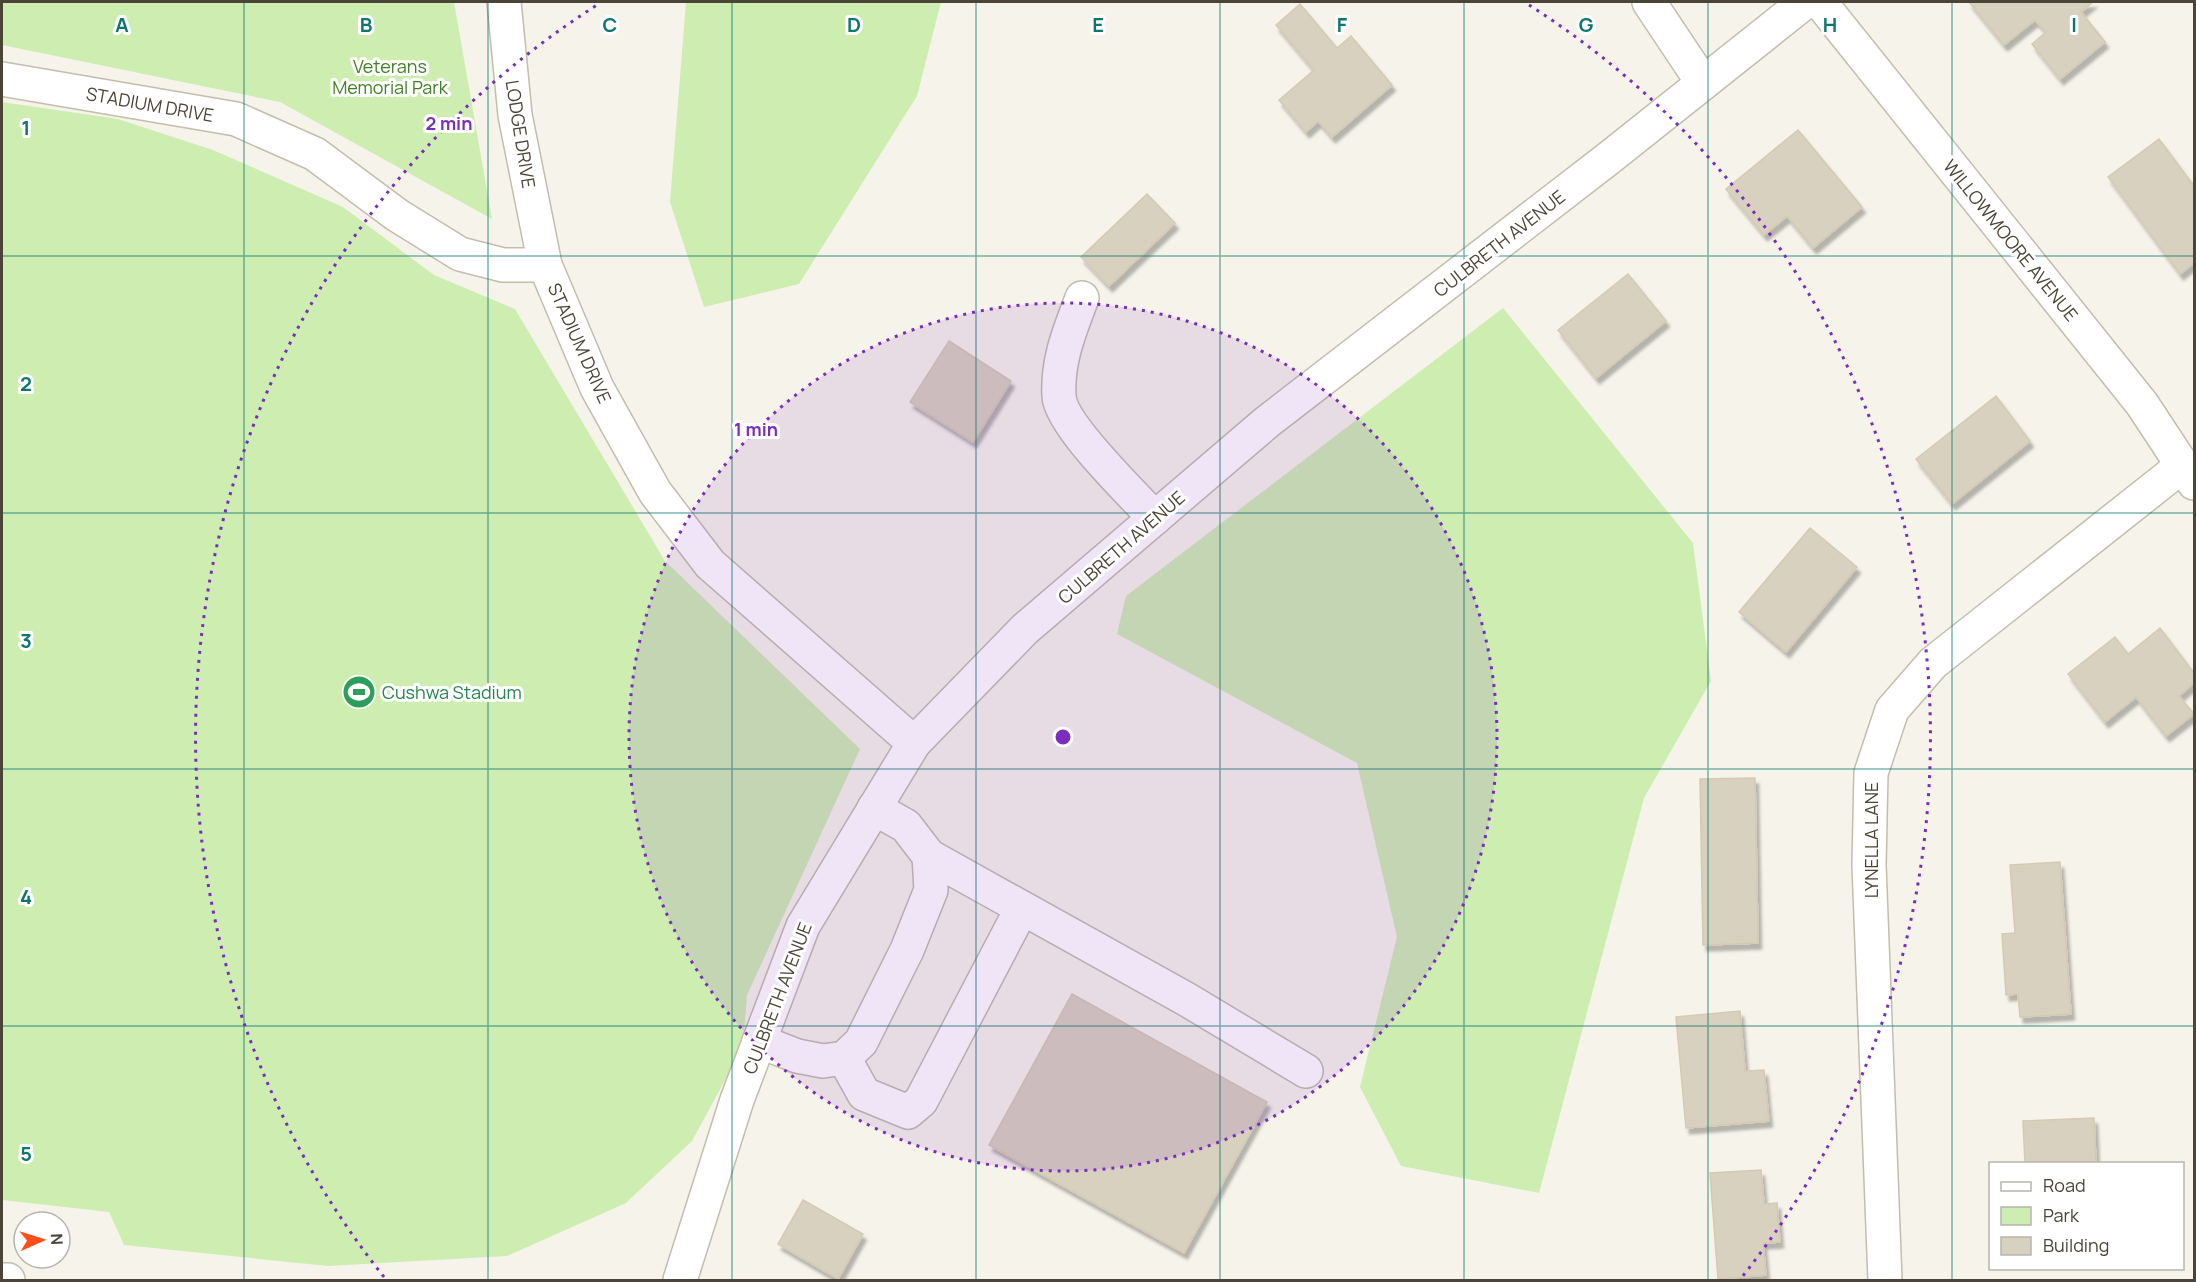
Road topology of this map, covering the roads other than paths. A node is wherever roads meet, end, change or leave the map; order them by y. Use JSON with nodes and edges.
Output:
{"nodes":[{"id":1,"x":504,"y":2,"type":"edge"},
{"id":2,"x":1649,"y":2,"type":"edge"},
{"id":3,"x":1805,"y":2,"type":"edge"},
{"id":4,"x":1820,"y":2,"type":"edge"},
{"id":5,"x":2,"y":79,"type":"edge"},
{"id":6,"x":1703,"y":82,"type":"junction"},
{"id":7,"x":545,"y":265,"type":"junction"},
{"id":8,"x":1082,"y":298,"type":"dead end"},
{"id":9,"x":2188,"y":475,"type":"edge"},
{"id":10,"x":1155,"y":518,"type":"junction"},
{"id":11,"x":914,"y":743,"type":"junction"},
{"id":12,"x":874,"y":808,"type":"junction"},
{"id":13,"x":929,"y":856,"type":"junction"},
{"id":14,"x":1022,"y":908,"type":"junction"},
{"id":15,"x":759,"y":1041,"type":"junction"},
{"id":16,"x":844,"y":1058,"type":"junction"},
{"id":17,"x":1306,"y":1071,"type":"dead end"},
{"id":18,"x":2,"y":1280,"type":"edge"},
{"id":19,"x":8,"y":1281,"type":"edge"},
{"id":20,"x":680,"y":1281,"type":"edge"},
{"id":21,"x":1885,"y":1281,"type":"edge"}],
"edges":[{"from":1,"to":7,"type":"street","name":"LODGE DRIVE"},
{"from":2,"to":6,"type":"street"},
{"from":3,"to":6,"type":"street","name":"CULBRETH AVENUE"},
{"from":4,"to":9,"type":"street","name":"WILLOWMOORE AVENUE"},
{"from":5,"to":7,"type":"street","name":"STADIUM DRIVE"},
{"from":6,"to":10,"type":"street","name":"CULBRETH AVENUE"},
{"from":7,"to":11,"type":"street","name":"STADIUM DRIVE"},
{"from":8,"to":10,"type":"street"},
{"from":9,"to":21,"type":"street","name":"LYNELLA LANE"},
{"from":10,"to":11,"type":"street","name":"CULBRETH AVENUE"},
{"from":11,"to":12,"type":"street","name":"CULBRETH AVENUE"},
{"from":12,"to":13,"type":"street"},
{"from":12,"to":15,"type":"street","name":"CULBRETH AVENUE"},
{"from":13,"to":14,"type":"street"},
{"from":13,"to":16,"type":"street"},
{"from":14,"to":16,"type":"street"},
{"from":14,"to":17,"type":"street"},
{"from":15,"to":16,"type":"street"},
{"from":15,"to":20,"type":"street","name":"CULBRETH AVENUE"},
{"from":18,"to":19,"type":"street"}]}
